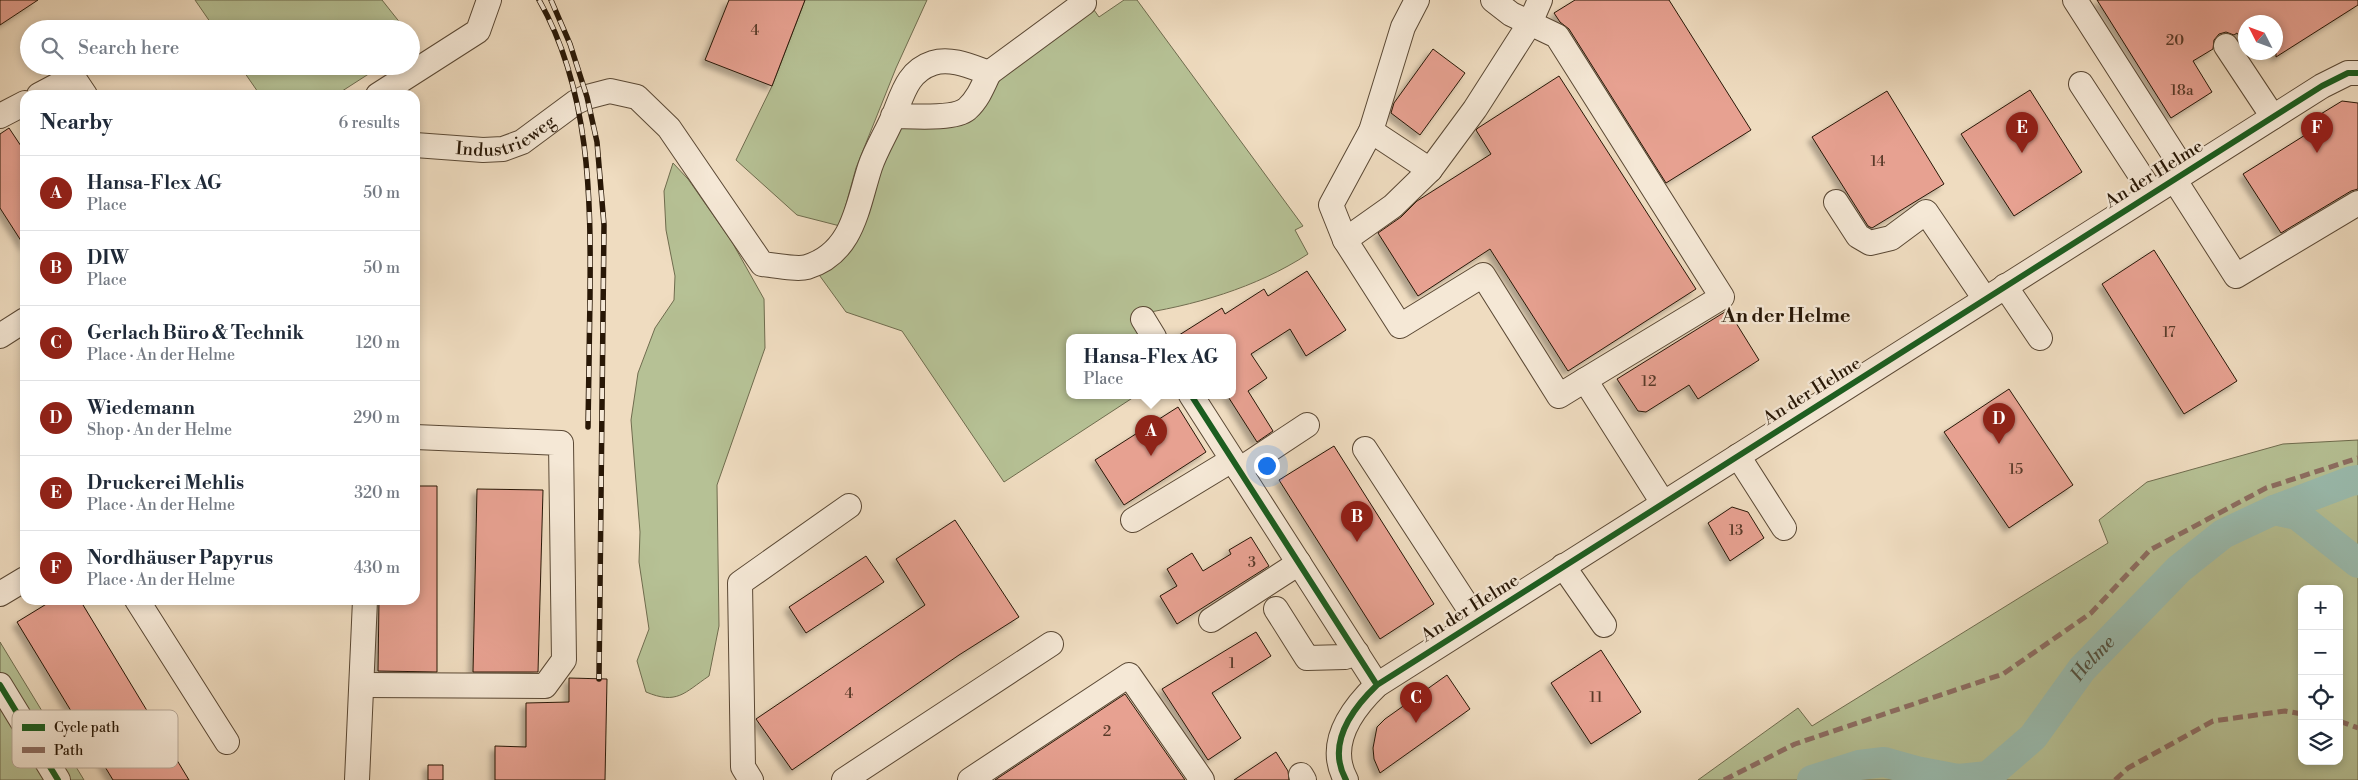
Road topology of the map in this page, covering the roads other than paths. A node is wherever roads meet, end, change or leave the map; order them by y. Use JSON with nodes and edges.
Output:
{"nodes":[{"id":1,"x":489,"y":0,"type":"edge"},
{"id":2,"x":1417,"y":0,"type":"edge"},
{"id":3,"x":1493,"y":0,"type":"edge"},
{"id":4,"x":1540,"y":0,"type":"edge"},
{"id":5,"x":2075,"y":0,"type":"edge"},
{"id":6,"x":1084,"y":3,"type":"dead end"},
{"id":7,"x":1530,"y":23,"type":"junction"},
{"id":8,"x":2226,"y":46,"type":"dead end"},
{"id":9,"x":420,"y":68,"type":"edge"},
{"id":10,"x":989,"y":73,"type":"junction"},
{"id":11,"x":2358,"y":73,"type":"edge"},
{"id":12,"x":409,"y":75,"type":"edge"},
{"id":13,"x":2081,"y":84,"type":"dead end"},
{"id":14,"x":48,"y":90,"type":"edge"},
{"id":15,"x":82,"y":90,"type":"edge"},
{"id":16,"x":386,"y":90,"type":"edge"},
{"id":17,"x":20,"y":106,"type":"edge"},
{"id":18,"x":0,"y":116,"type":"edge"},
{"id":19,"x":894,"y":116,"type":"junction"},
{"id":20,"x":2272,"y":117,"type":"junction"},
{"id":21,"x":1371,"y":131,"type":"junction"},
{"id":22,"x":420,"y":145,"type":"edge"},
{"id":23,"x":1430,"y":170,"type":"junction"},
{"id":24,"x":2180,"y":176,"type":"junction"},
{"id":25,"x":2152,"y":193,"type":"junction"},
{"id":26,"x":1836,"y":202,"type":"dead end"},
{"id":27,"x":2358,"y":203,"type":"edge"},
{"id":28,"x":1345,"y":240,"type":"junction"},
{"id":29,"x":2005,"y":286,"type":"junction"},
{"id":30,"x":1986,"y":299,"type":"junction"},
{"id":31,"x":20,"y":323,"type":"edge"},
{"id":32,"x":0,"y":336,"type":"edge"},
{"id":33,"x":2040,"y":338,"type":"dead end"},
{"id":34,"x":1585,"y":380,"type":"junction"},
{"id":35,"x":1194,"y":399,"type":"edge"},
{"id":36,"x":1307,"y":425,"type":"dead end"},
{"id":37,"x":420,"y":437,"type":"edge"},
{"id":38,"x":1365,"y":449,"type":"dead end"},
{"id":39,"x":1738,"y":456,"type":"junction"},
{"id":40,"x":1235,"y":465,"type":"junction"},
{"id":41,"x":1663,"y":503,"type":"junction"},
{"id":42,"x":849,"y":506,"type":"dead end"},
{"id":43,"x":1133,"y":520,"type":"dead end"},
{"id":44,"x":1784,"y":528,"type":"dead end"},
{"id":45,"x":1299,"y":563,"type":"junction"},
{"id":46,"x":1564,"y":566,"type":"junction"},
{"id":47,"x":20,"y":581,"type":"edge"},
{"id":48,"x":0,"y":594,"type":"edge"},
{"id":49,"x":140,"y":605,"type":"edge"},
{"id":50,"x":365,"y":605,"type":"edge"},
{"id":51,"x":1276,"y":609,"type":"dead end"},
{"id":52,"x":1211,"y":620,"type":"dead end"},
{"id":53,"x":1477,"y":622,"type":"junction"},
{"id":54,"x":1604,"y":625,"type":"dead end"},
{"id":55,"x":1051,"y":644,"type":"dead end"},
{"id":56,"x":1357,"y":653,"type":"junction"},
{"id":57,"x":0,"y":684,"type":"edge"},
{"id":58,"x":362,"y":685,"type":"junction"},
{"id":59,"x":1377,"y":685,"type":"junction"},
{"id":60,"x":16,"y":710,"type":"edge"},
{"id":61,"x":227,"y":742,"type":"dead end"},
{"id":62,"x":51,"y":768,"type":"edge"},
{"id":63,"x":58,"y":780,"type":"edge"},
{"id":64,"x":356,"y":780,"type":"edge"},
{"id":65,"x":752,"y":780,"type":"edge"},
{"id":66,"x":844,"y":780,"type":"edge"},
{"id":67,"x":970,"y":780,"type":"edge"},
{"id":68,"x":1202,"y":780,"type":"edge"},
{"id":69,"x":1346,"y":780,"type":"edge"}],
"edges":[{"from":1,"to":9,"type":"street"},
{"from":2,"to":21,"type":"street"},
{"from":3,"to":7,"type":"street"},
{"from":4,"to":7,"type":"street"},
{"from":5,"to":24,"type":"street"},
{"from":6,"to":10,"type":"street"},
{"from":7,"to":23,"type":"street"},
{"from":7,"to":34,"type":"street"},
{"from":8,"to":20,"type":"street"},
{"from":10,"to":19,"type":"street"},
{"from":10,"to":19,"type":"street"},
{"from":11,"to":20,"type":"street","name":"An der Helme"},
{"from":12,"to":16,"type":"street"},
{"from":13,"to":25,"type":"street"},
{"from":14,"to":15,"type":"street"},
{"from":17,"to":18,"type":"street"},
{"from":19,"to":22,"type":"street","name":"Industrieweg"},
{"from":20,"to":24,"type":"street","name":"An der Helme"},
{"from":21,"to":23,"type":"street"},
{"from":21,"to":28,"type":"street"},
{"from":23,"to":28,"type":"street"},
{"from":24,"to":25,"type":"street","name":"An der Helme"},
{"from":24,"to":27,"type":"street"},
{"from":25,"to":29,"type":"street","name":"An der Helme"},
{"from":26,"to":30,"type":"street"},
{"from":28,"to":34,"type":"street"},
{"from":29,"to":30,"type":"street","name":"An der Helme"},
{"from":29,"to":33,"type":"street"},
{"from":30,"to":39,"type":"street","name":"An der Helme"},
{"from":31,"to":32,"type":"street"},
{"from":34,"to":41,"type":"street"},
{"from":35,"to":40,"type":"street"},
{"from":36,"to":40,"type":"street"},
{"from":37,"to":58,"type":"street"},
{"from":38,"to":53,"type":"street"},
{"from":39,"to":41,"type":"street","name":"An der Helme"},
{"from":39,"to":44,"type":"street"},
{"from":40,"to":43,"type":"street"},
{"from":40,"to":45,"type":"street"},
{"from":41,"to":46,"type":"street","name":"An der Helme"},
{"from":42,"to":65,"type":"street"},
{"from":45,"to":52,"type":"street"},
{"from":45,"to":56,"type":"street"},
{"from":46,"to":53,"type":"street","name":"An der Helme"},
{"from":46,"to":54,"type":"street"},
{"from":47,"to":48,"type":"street"},
{"from":49,"to":61,"type":"street"},
{"from":50,"to":58,"type":"street"},
{"from":51,"to":56,"type":"street"},
{"from":53,"to":59,"type":"street","name":"An der Helme"},
{"from":55,"to":66,"type":"street"},
{"from":56,"to":59,"type":"street"},
{"from":57,"to":60,"type":"street"},
{"from":58,"to":64,"type":"street"},
{"from":59,"to":69,"type":"street","name":"An der Helme"},
{"from":62,"to":63,"type":"street"},
{"from":67,"to":68,"type":"street"}]}
